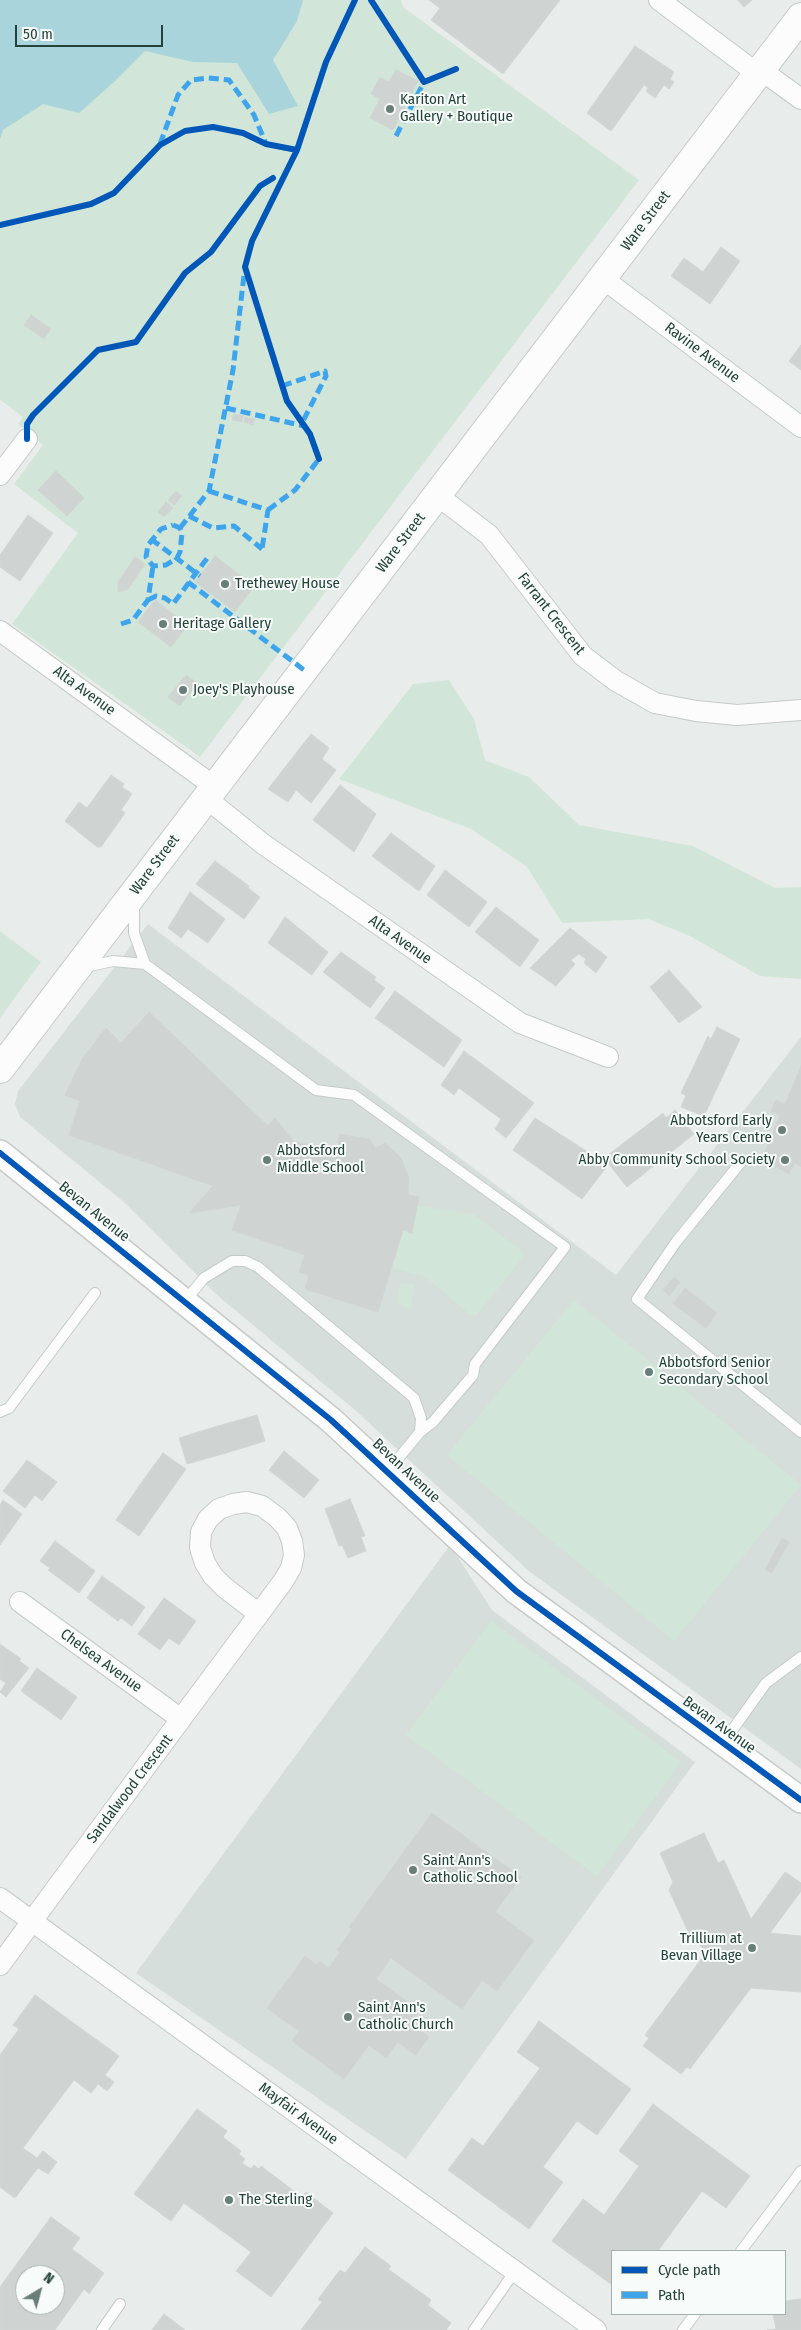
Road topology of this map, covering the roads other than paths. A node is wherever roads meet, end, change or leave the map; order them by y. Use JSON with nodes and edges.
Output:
{"nodes":[{"id":1,"x":659,"y":0,"type":"edge"},
{"id":2,"x":801,"y":17,"type":"edge"},
{"id":3,"x":759,"y":72,"type":"junction"},
{"id":4,"x":801,"y":99,"type":"edge"},
{"id":5,"x":602,"y":278,"type":"junction"},
{"id":6,"x":801,"y":427,"type":"edge"},
{"id":7,"x":27,"y":439,"type":"dead end"},
{"id":8,"x":0,"y":475,"type":"edge"},
{"id":9,"x":437,"y":495,"type":"junction"},
{"id":10,"x":0,"y":632,"type":"edge"},
{"id":11,"x":801,"y":710,"type":"edge"},
{"id":12,"x":211,"y":793,"type":"junction"},
{"id":13,"x":134,"y":893,"type":"junction"},
{"id":14,"x":145,"y":964,"type":"junction"},
{"id":15,"x":76,"y":969,"type":"junction"},
{"id":16,"x":608,"y":1057,"type":"dead end"},
{"id":17,"x":0,"y":1069,"type":"edge"},
{"id":18,"x":0,"y":1152,"type":"edge"},
{"id":19,"x":741,"y":1162,"type":"dead end"},
{"id":20,"x":95,"y":1293,"type":"dead end"},
{"id":21,"x":185,"y":1301,"type":"junction"},
{"id":22,"x":0,"y":1412,"type":"edge"},
{"id":23,"x":420,"y":1432,"type":"junction"},
{"id":24,"x":801,"y":1432,"type":"edge"},
{"id":25,"x":388,"y":1471,"type":"junction"},
{"id":26,"x":20,"y":1602,"type":"dead end"},
{"id":27,"x":259,"y":1614,"type":"junction"},
{"id":28,"x":801,"y":1656,"type":"edge"},
{"id":29,"x":182,"y":1719,"type":"junction"},
{"id":30,"x":723,"y":1742,"type":"junction"},
{"id":31,"x":801,"y":1800,"type":"edge"},
{"id":32,"x":0,"y":1898,"type":"edge"},
{"id":33,"x":32,"y":1921,"type":"junction"},
{"id":34,"x":0,"y":1965,"type":"edge"},
{"id":35,"x":801,"y":2171,"type":"edge"},
{"id":36,"x":742,"y":2250,"type":"edge"},
{"id":37,"x":515,"y":2271,"type":"junction"},
{"id":38,"x":120,"y":2304,"type":"dead end"},
{"id":39,"x":694,"y":2315,"type":"edge"},
{"id":40,"x":102,"y":2330,"type":"edge"},
{"id":41,"x":474,"y":2330,"type":"edge"},
{"id":42,"x":596,"y":2330,"type":"edge"},
{"id":43,"x":683,"y":2330,"type":"edge"}],
"edges":[{"from":1,"to":3,"type":"street"},
{"from":2,"to":3,"type":"main road","name":"Ware Street"},
{"from":3,"to":4,"type":"street"},
{"from":3,"to":5,"type":"main road","name":"Ware Street"},
{"from":5,"to":6,"type":"street","name":"Ravine Avenue"},
{"from":5,"to":9,"type":"main road","name":"Ware Street"},
{"from":7,"to":8,"type":"street"},
{"from":9,"to":11,"type":"street","name":"Farrant Crescent"},
{"from":9,"to":12,"type":"main road","name":"Ware Street"},
{"from":10,"to":12,"type":"street","name":"Alta Avenue"},
{"from":12,"to":13,"type":"main road","name":"Ware Street"},
{"from":12,"to":16,"type":"street","name":"Alta Avenue"},
{"from":13,"to":14,"type":"lane"},
{"from":13,"to":15,"type":"main road","name":"Ware Street"},
{"from":14,"to":15,"type":"lane"},
{"from":14,"to":23,"type":"lane"},
{"from":15,"to":17,"type":"main road","name":"Ware Street"},
{"from":18,"to":21,"type":"street","name":"Bevan Avenue"},
{"from":19,"to":24,"type":"lane"},
{"from":20,"to":22,"type":"lane"},
{"from":21,"to":23,"type":"lane"},
{"from":21,"to":25,"type":"street","name":"Bevan Avenue"},
{"from":23,"to":25,"type":"lane"},
{"from":25,"to":30,"type":"street","name":"Bevan Avenue"},
{"from":26,"to":29,"type":"street","name":"Chelsea Avenue"},
{"from":27,"to":27,"type":"street","name":"Sandalwood Crescent"},
{"from":27,"to":29,"type":"street","name":"Sandalwood Crescent"},
{"from":28,"to":30,"type":"lane"},
{"from":29,"to":33,"type":"street","name":"Sandalwood Crescent"},
{"from":30,"to":31,"type":"street","name":"Bevan Avenue"},
{"from":32,"to":33,"type":"street","name":"Mayfair Avenue"},
{"from":33,"to":34,"type":"street","name":"Sandalwood Crescent"},
{"from":33,"to":37,"type":"street","name":"Mayfair Avenue"},
{"from":35,"to":36,"type":"lane"},
{"from":37,"to":41,"type":"lane"},
{"from":37,"to":42,"type":"street","name":"Mayfair Avenue"},
{"from":38,"to":40,"type":"lane"},
{"from":39,"to":43,"type":"lane"}]}
